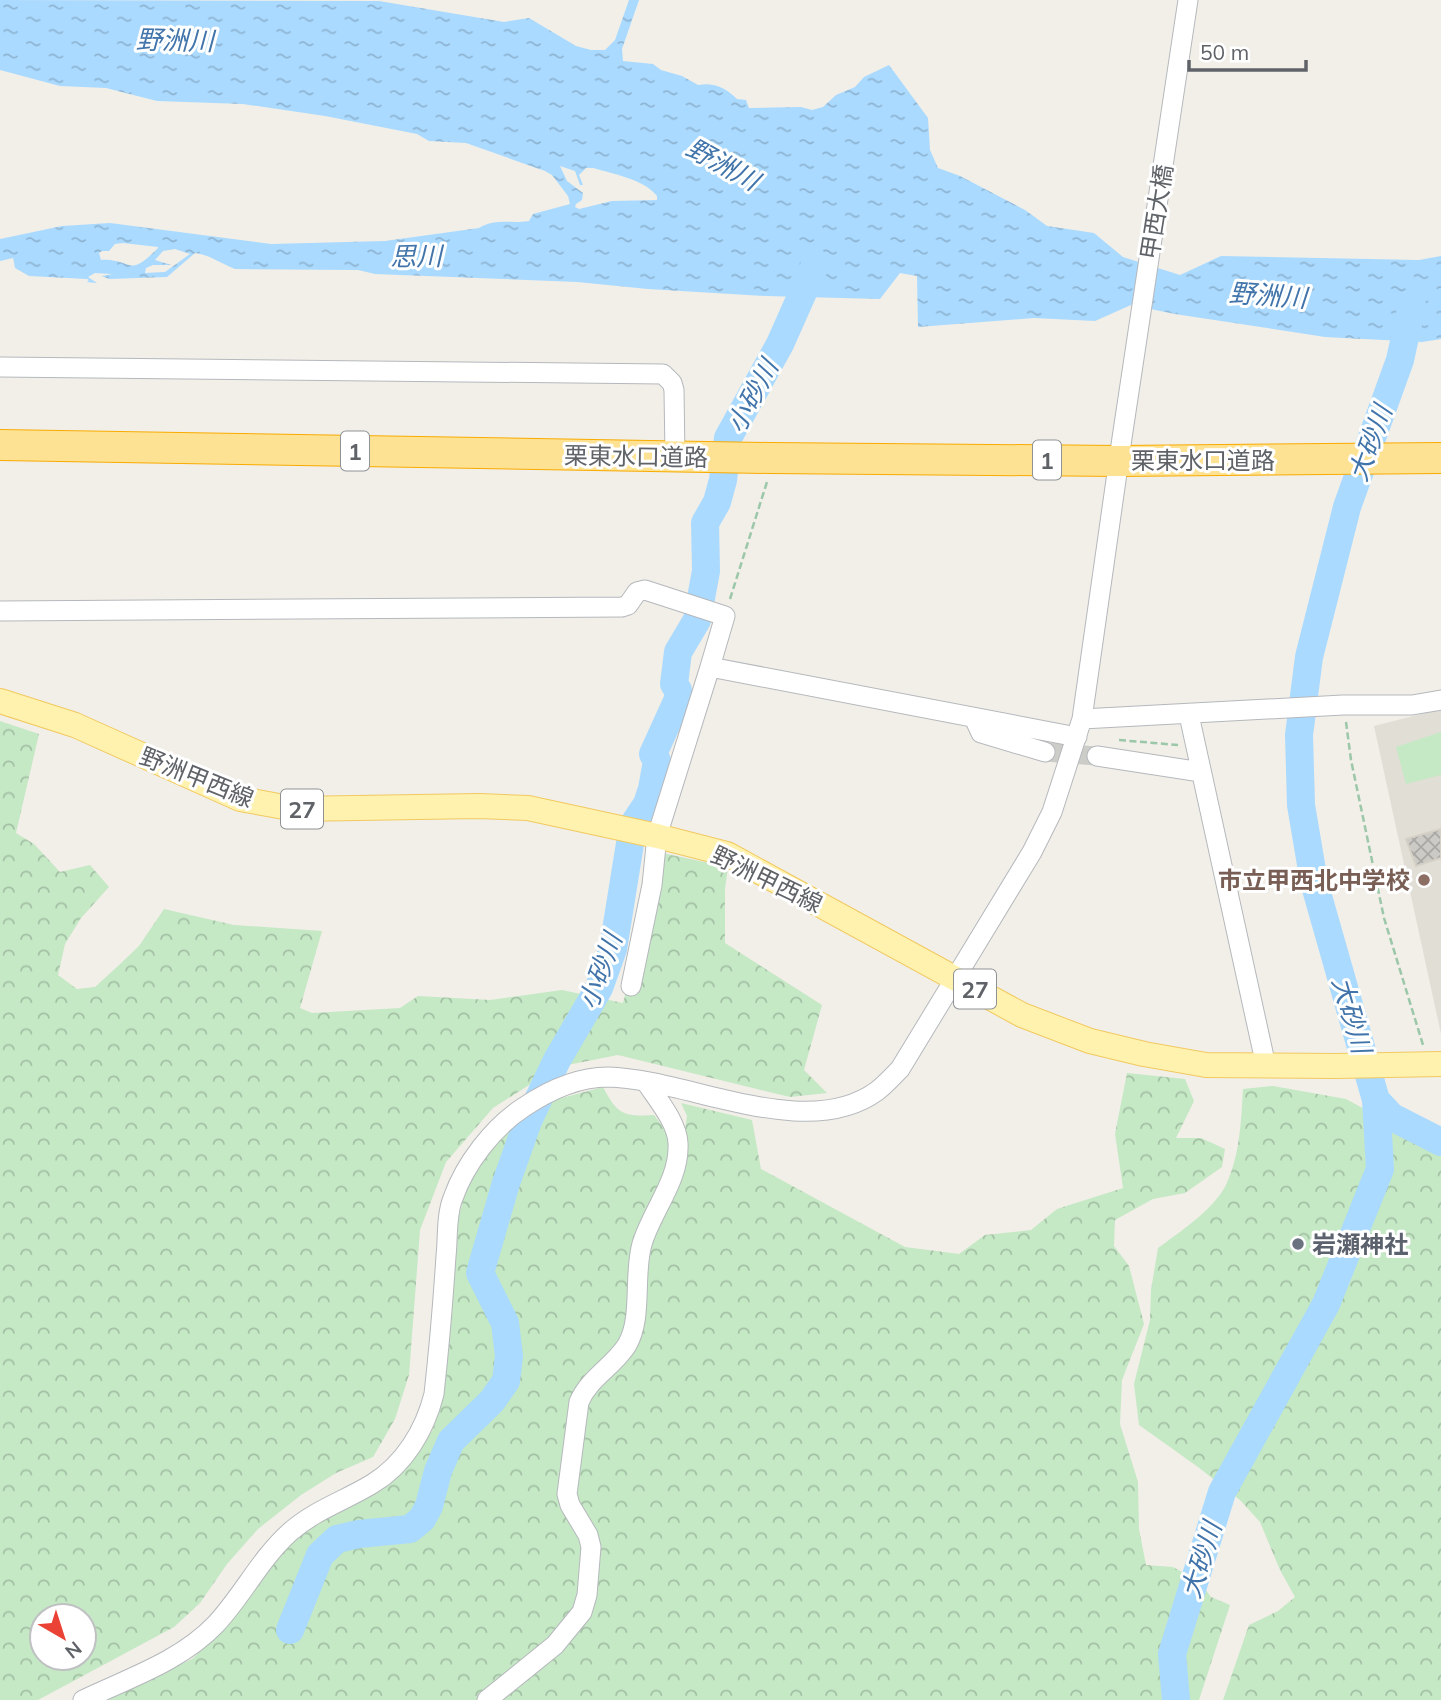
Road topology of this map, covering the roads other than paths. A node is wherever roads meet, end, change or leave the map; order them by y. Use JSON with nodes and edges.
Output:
{"nodes":[{"id":1,"x":1188,"y":0,"type":"edge"},
{"id":2,"x":0,"y":367,"type":"edge"},
{"id":3,"x":0,"y":445,"type":"edge"},
{"id":4,"x":675,"y":456,"type":"junction"},
{"id":5,"x":1441,"y":458,"type":"edge"},
{"id":6,"x":1118,"y":460,"type":"junction"},
{"id":7,"x":0,"y":611,"type":"edge"},
{"id":8,"x":710,"y":667,"type":"junction"},
{"id":9,"x":1441,"y":700,"type":"edge"},
{"id":10,"x":0,"y":701,"type":"edge"},
{"id":11,"x":1189,"y":715,"type":"junction"},
{"id":12,"x":974,"y":718,"type":"junction"},
{"id":13,"x":1079,"y":728,"type":"junction"},
{"id":14,"x":1045,"y":752,"type":"tunnel mouth"},
{"id":15,"x":1097,"y":756,"type":"tunnel mouth"},
{"id":16,"x":1201,"y":772,"type":"junction"},
{"id":17,"x":639,"y":832,"type":"junction"},
{"id":18,"x":955,"y":977,"type":"junction"},
{"id":19,"x":631,"y":986,"type":"dead end"},
{"id":20,"x":1440,"y":1065,"type":"edge"},
{"id":21,"x":1266,"y":1066,"type":"junction"},
{"id":22,"x":646,"y":1082,"type":"junction"},
{"id":23,"x":83,"y":1700,"type":"edge"},
{"id":24,"x":487,"y":1700,"type":"edge"}],
"edges":[{"from":1,"to":6,"type":"street","name":"甲西大橋"},
{"from":2,"to":4,"type":"street"},
{"from":3,"to":4,"type":"highway","name":"栗東水口道路","number":"1"},
{"from":4,"to":6,"type":"highway","name":"栗東水口道路","number":"1"},
{"from":5,"to":6,"type":"highway","name":"栗東水口道路","number":"1"},
{"from":6,"to":13,"type":"street","name":"甲西大橋"},
{"from":7,"to":8,"type":"street"},
{"from":8,"to":12,"type":"street"},
{"from":8,"to":17,"type":"street"},
{"from":9,"to":11,"type":"street"},
{"from":10,"to":17,"type":"main road","name":"野洲甲西線","number":"27"},
{"from":11,"to":13,"type":"street"},
{"from":11,"to":16,"type":"street"},
{"from":12,"to":13,"type":"street"},
{"from":12,"to":14,"type":"street"},
{"from":13,"to":18,"type":"street","name":"甲西大橋"},
{"from":15,"to":16,"type":"street"},
{"from":16,"to":21,"type":"street"},
{"from":17,"to":18,"type":"main road","name":"野洲甲西線","number":"27"},
{"from":17,"to":19,"type":"street"},
{"from":18,"to":21,"type":"main road","name":"野洲甲西線","number":"27"},
{"from":18,"to":22,"type":"street","name":"甲西大橋"},
{"from":20,"to":21,"type":"main road","name":"野洲甲西線","number":"27"},
{"from":22,"to":23,"type":"street","name":"甲西大橋"},
{"from":22,"to":24,"type":"street"}]}
